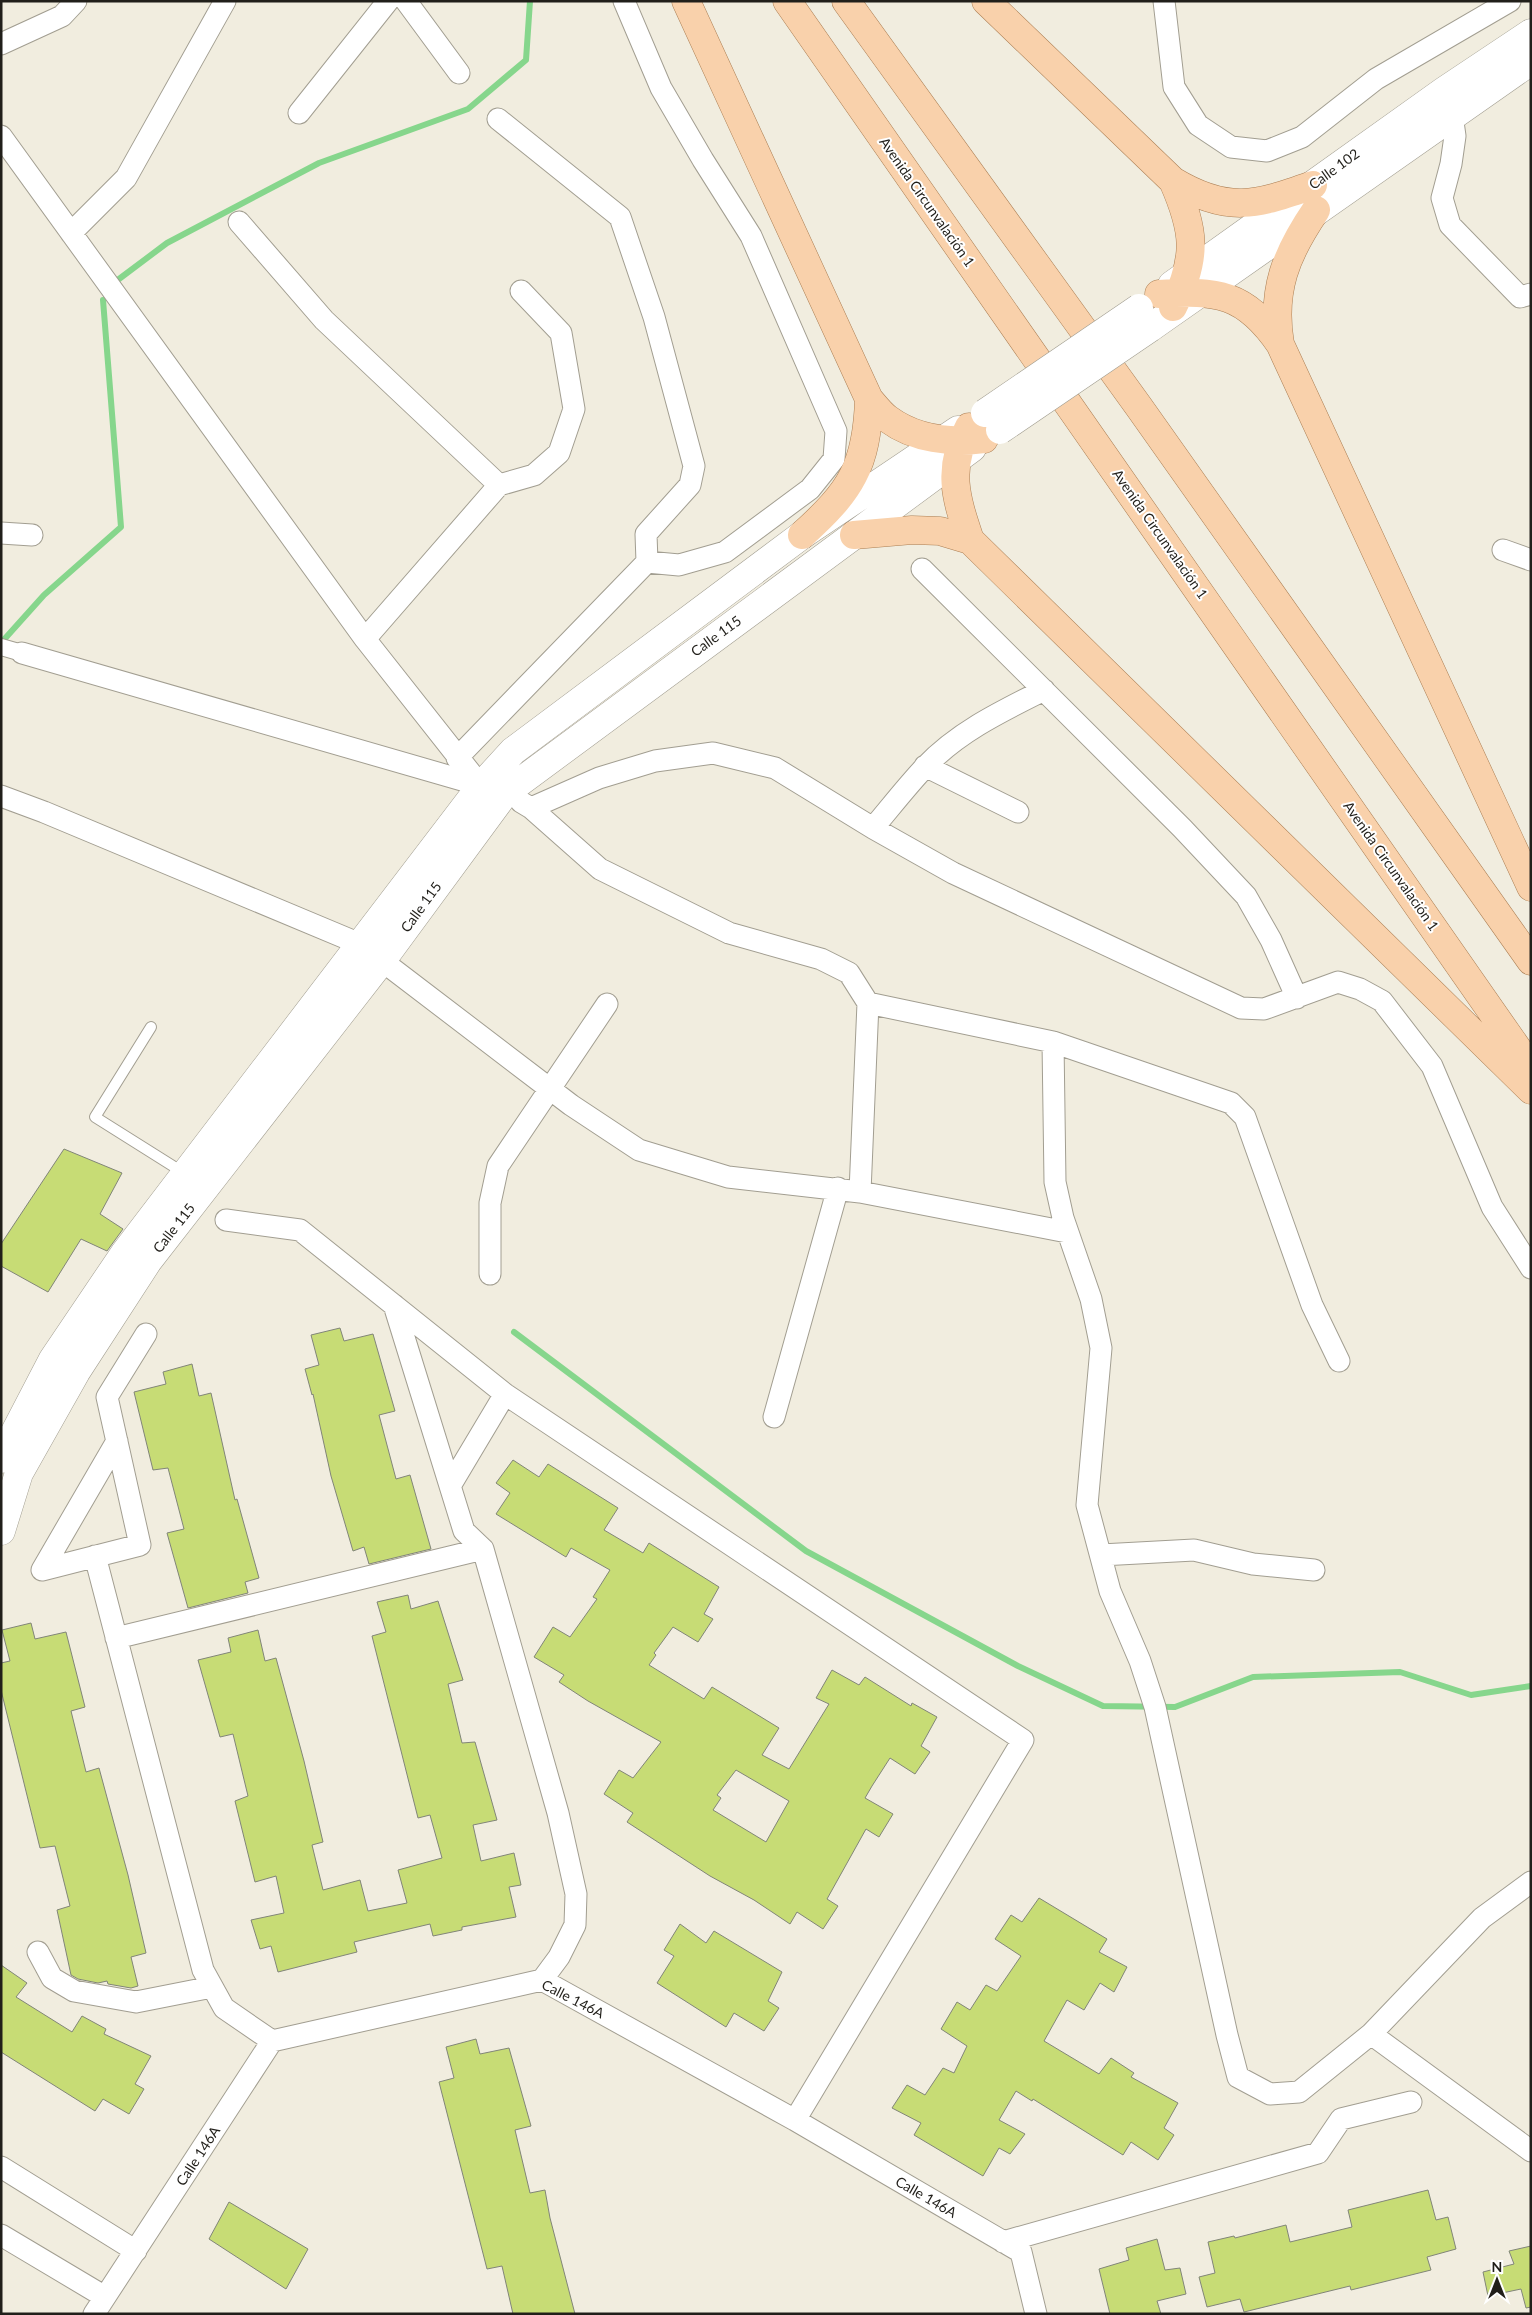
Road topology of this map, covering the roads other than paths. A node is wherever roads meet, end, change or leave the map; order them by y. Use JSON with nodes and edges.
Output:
{"nodes":[{"id":1,"x":76,"y":1,"type":"edge"},
{"id":2,"x":224,"y":1,"type":"edge"},
{"id":3,"x":388,"y":1,"type":"edge"},
{"id":4,"x":406,"y":1,"type":"edge"},
{"id":5,"x":624,"y":1,"type":"edge"},
{"id":6,"x":686,"y":1,"type":"edge"},
{"id":7,"x":787,"y":1,"type":"edge"},
{"id":8,"x":846,"y":1,"type":"edge"},
{"id":9,"x":986,"y":1,"type":"edge"},
{"id":10,"x":1164,"y":1,"type":"edge"},
{"id":11,"x":1510,"y":1,"type":"edge"},
{"id":12,"x":1531,"y":33,"type":"edge"},
{"id":13,"x":1,"y":44,"type":"edge"},
{"id":14,"x":1531,"y":61,"type":"edge"},
{"id":15,"x":459,"y":73,"type":"dead end"},
{"id":16,"x":299,"y":113,"type":"dead end"},
{"id":17,"x":1452,"y":115,"type":"junction"},
{"id":18,"x":498,"y":119,"type":"dead end"},
{"id":19,"x":1,"y":136,"type":"edge"},
{"id":20,"x":1173,"y":181,"type":"junction"},
{"id":21,"x":1315,"y":198,"type":"junction"},
{"id":22,"x":239,"y":222,"type":"dead end"},
{"id":23,"x":71,"y":233,"type":"junction"},
{"id":24,"x":521,"y":291,"type":"dead end"},
{"id":25,"x":1531,"y":294,"type":"edge"},
{"id":26,"x":1169,"y":300,"type":"junction"},
{"id":27,"x":1280,"y":344,"type":"junction"},
{"id":28,"x":869,"y":399,"type":"junction"},
{"id":29,"x":971,"y":435,"type":"junction"},
{"id":30,"x":499,"y":485,"type":"junction"},
{"id":31,"x":1,"y":533,"type":"edge"},
{"id":32,"x":32,"y":535,"type":"dead end"},
{"id":33,"x":802,"y":535,"type":"junction"},
{"id":34,"x":854,"y":535,"type":"junction"},
{"id":35,"x":970,"y":540,"type":"junction"},
{"id":36,"x":1503,"y":550,"type":"dead end"},
{"id":37,"x":1531,"y":560,"type":"edge"},
{"id":38,"x":647,"y":562,"type":"junction"},
{"id":39,"x":922,"y":569,"type":"dead end"},
{"id":40,"x":365,"y":638,"type":"junction"},
{"id":41,"x":1,"y":647,"type":"edge"},
{"id":42,"x":22,"y":653,"type":"joint"},
{"id":43,"x":1044,"y":690,"type":"junction"},
{"id":44,"x":457,"y":758,"type":"junction"},
{"id":45,"x":926,"y":766,"type":"junction"},
{"id":46,"x":493,"y":789,"type":"junction"},
{"id":47,"x":1,"y":796,"type":"edge"},
{"id":48,"x":531,"y":808,"type":"junction"},
{"id":49,"x":1018,"y":812,"type":"dead end"},
{"id":50,"x":873,"y":828,"type":"junction"},
{"id":51,"x":1531,"y":887,"type":"edge"},
{"id":52,"x":360,"y":944,"type":"junction"},
{"id":53,"x":382,"y":959,"type":"junction"},
{"id":54,"x":1531,"y":962,"type":"edge"},
{"id":55,"x":1297,"y":998,"type":"junction"},
{"id":56,"x":868,"y":1003,"type":"junction"},
{"id":57,"x":608,"y":1004,"type":"dead end"},
{"id":58,"x":150,"y":1027,"type":"dead end"},
{"id":59,"x":1053,"y":1042,"type":"junction"},
{"id":60,"x":1531,"y":1068,"type":"edge"},
{"id":61,"x":550,"y":1088,"type":"junction"},
{"id":62,"x":1531,"y":1090,"type":"edge"},
{"id":63,"x":185,"y":1174,"type":"junction"},
{"id":64,"x":838,"y":1188,"type":"junction"},
{"id":65,"x":860,"y":1192,"type":"junction"},
{"id":66,"x":226,"y":1220,"type":"dead end"},
{"id":67,"x":1067,"y":1232,"type":"junction"},
{"id":68,"x":1531,"y":1268,"type":"edge"},
{"id":69,"x":490,"y":1274,"type":"dead end"},
{"id":70,"x":394,"y":1305,"type":"junction"},
{"id":71,"x":146,"y":1334,"type":"dead end"},
{"id":72,"x":1339,"y":1361,"type":"dead end"},
{"id":73,"x":505,"y":1394,"type":"junction"},
{"id":74,"x":774,"y":1418,"type":"dead end"},
{"id":75,"x":117,"y":1441,"type":"junction"},
{"id":76,"x":1,"y":1459,"type":"edge"},
{"id":77,"x":450,"y":1486,"type":"junction"},
{"id":78,"x":1,"y":1531,"type":"edge"},
{"id":79,"x":483,"y":1549,"type":"junction"},
{"id":80,"x":1101,"y":1555,"type":"junction"},
{"id":81,"x":95,"y":1556,"type":"junction"},
{"id":82,"x":1314,"y":1570,"type":"dead end"},
{"id":83,"x":116,"y":1638,"type":"junction"},
{"id":84,"x":1531,"y":1882,"type":"edge"},
{"id":85,"x":38,"y":1952,"type":"dead end"},
{"id":86,"x":542,"y":1980,"type":"junction"},
{"id":87,"x":212,"y":1987,"type":"junction"},
{"id":88,"x":1371,"y":2034,"type":"junction"},
{"id":89,"x":272,"y":2041,"type":"junction"},
{"id":90,"x":1411,"y":2102,"type":"dead end"},
{"id":91,"x":795,"y":2120,"type":"junction"},
{"id":92,"x":1531,"y":2151,"type":"edge"},
{"id":93,"x":1,"y":2167,"type":"edge"},
{"id":94,"x":1,"y":2235,"type":"edge"},
{"id":95,"x":1004,"y":2242,"type":"junction"},
{"id":96,"x":136,"y":2251,"type":"junction"},
{"id":97,"x":100,"y":2305,"type":"edge"},
{"id":98,"x":1036,"y":2314,"type":"edge"}],
"edges":[{"from":1,"to":13,"type":"street"},
{"from":2,"to":23,"type":"street"},
{"from":3,"to":16,"type":"street"},
{"from":4,"to":15,"type":"street"},
{"from":5,"to":38,"type":"street"},
{"from":6,"to":28,"type":"main road"},
{"from":7,"to":60,"type":"main road","name":"Avenida Circunvalación 1"},
{"from":8,"to":54,"type":"main road"},
{"from":9,"to":20,"type":"main road"},
{"from":10,"to":11,"type":"street"},
{"from":12,"to":21,"type":"main road","name":"Calle 102"},
{"from":14,"to":17,"type":"main road","name":"Calle 102"},
{"from":17,"to":21,"type":"main road","name":"Calle 102"},
{"from":17,"to":25,"type":"street"},
{"from":18,"to":38,"type":"street"},
{"from":19,"to":23,"type":"street"},
{"from":20,"to":21,"type":"main road"},
{"from":20,"to":26,"type":"main road"},
{"from":21,"to":26,"type":"main road","name":"Calle 102"},
{"from":21,"to":27,"type":"main road"},
{"from":22,"to":30,"type":"street"},
{"from":23,"to":40,"type":"street"},
{"from":24,"to":30,"type":"street"},
{"from":26,"to":27,"type":"main road"},
{"from":26,"to":29,"type":"main road","name":"Calle 102","bridge":true},
{"from":27,"to":51,"type":"main road"},
{"from":28,"to":29,"type":"main road"},
{"from":28,"to":33,"type":"main road"},
{"from":29,"to":33,"type":"main road","name":"Calle 115"},
{"from":29,"to":34,"type":"main road","name":"Calle 115"},
{"from":29,"to":35,"type":"main road"},
{"from":30,"to":40,"type":"street"},
{"from":31,"to":32,"type":"street"},
{"from":33,"to":46,"type":"main road","name":"Calle 115"},
{"from":34,"to":35,"type":"main road"},
{"from":34,"to":46,"type":"main road","name":"Calle 115"},
{"from":35,"to":62,"type":"main road"},
{"from":36,"to":37,"type":"street"},
{"from":38,"to":44,"type":"street"},
{"from":39,"to":43,"type":"street"},
{"from":40,"to":44,"type":"street"},
{"from":41,"to":42,"type":"street"},
{"from":42,"to":46,"type":"street"},
{"from":43,"to":45,"type":"street"},
{"from":43,"to":55,"type":"street"},
{"from":44,"to":46,"type":"street"},
{"from":45,"to":49,"type":"street"},
{"from":45,"to":50,"type":"street"},
{"from":46,"to":48,"type":"street"},
{"from":46,"to":52,"type":"main road","name":"Calle 115"},
{"from":46,"to":53,"type":"main road","name":"Calle 115"},
{"from":47,"to":52,"type":"street"},
{"from":48,"to":50,"type":"street"},
{"from":48,"to":56,"type":"street"},
{"from":50,"to":55,"type":"street"},
{"from":52,"to":53,"type":"street"},
{"from":52,"to":63,"type":"main road","name":"Calle 115"},
{"from":53,"to":61,"type":"street"},
{"from":53,"to":78,"type":"main road","name":"Calle 115"},
{"from":55,"to":68,"type":"street"},
{"from":56,"to":59,"type":"street"},
{"from":56,"to":65,"type":"street"},
{"from":57,"to":61,"type":"street"},
{"from":58,"to":63,"type":"lane"},
{"from":59,"to":67,"type":"street"},
{"from":59,"to":72,"type":"street"},
{"from":61,"to":64,"type":"street"},
{"from":61,"to":69,"type":"street"},
{"from":63,"to":76,"type":"main road","name":"Calle 115"},
{"from":64,"to":65,"type":"street"},
{"from":64,"to":74,"type":"street"},
{"from":65,"to":67,"type":"street"},
{"from":66,"to":70,"type":"street"},
{"from":67,"to":80,"type":"street"},
{"from":70,"to":73,"type":"street"},
{"from":70,"to":77,"type":"street"},
{"from":71,"to":75,"type":"street"},
{"from":73,"to":77,"type":"street"},
{"from":73,"to":91,"type":"street"},
{"from":75,"to":81,"type":"street"},
{"from":75,"to":81,"type":"street"},
{"from":77,"to":79,"type":"street"},
{"from":79,"to":83,"type":"street"},
{"from":79,"to":86,"type":"street"},
{"from":80,"to":82,"type":"street"},
{"from":80,"to":88,"type":"street"},
{"from":81,"to":83,"type":"street"},
{"from":83,"to":87,"type":"street"},
{"from":84,"to":88,"type":"street"},
{"from":85,"to":87,"type":"street"},
{"from":86,"to":89,"type":"street","name":"Calle 146A"},
{"from":86,"to":91,"type":"street","name":"Calle 146A"},
{"from":87,"to":89,"type":"street"},
{"from":88,"to":92,"type":"street"},
{"from":89,"to":96,"type":"street","name":"Calle 146A"},
{"from":90,"to":95,"type":"street"},
{"from":91,"to":95,"type":"street","name":"Calle 146A"},
{"from":93,"to":96,"type":"street"},
{"from":94,"to":97,"type":"street"},
{"from":95,"to":98,"type":"street","name":"Calle 146A"},
{"from":96,"to":97,"type":"street","name":"Calle 146A"}]}
